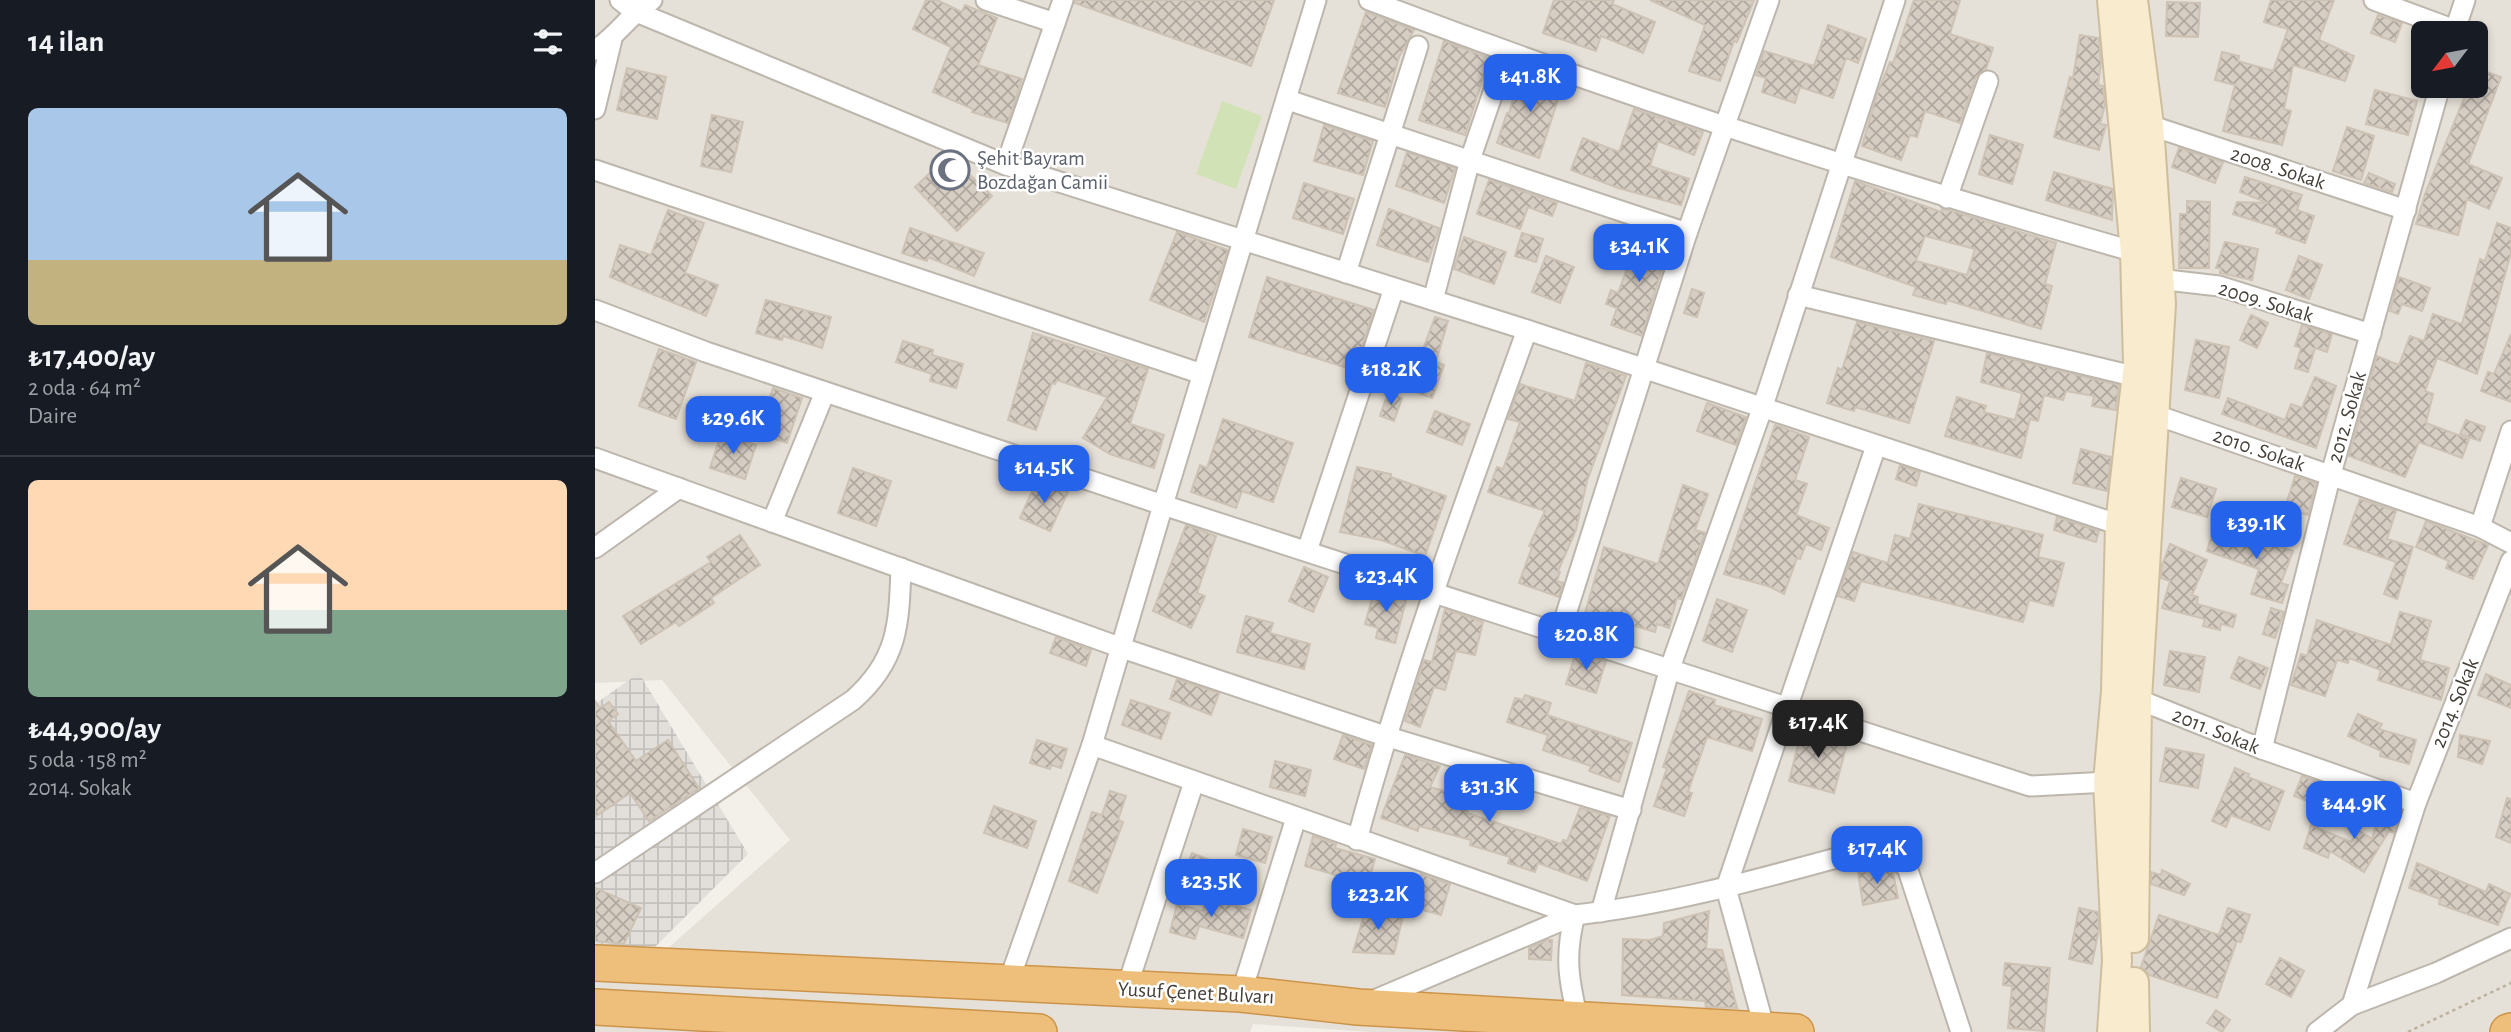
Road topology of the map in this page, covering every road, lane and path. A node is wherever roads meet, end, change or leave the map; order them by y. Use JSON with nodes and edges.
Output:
{"nodes":[{"id":1,"x":652,"y":0,"type":"edge"},
{"id":2,"x":986,"y":0,"type":"edge"},
{"id":3,"x":1063,"y":0,"type":"edge"},
{"id":4,"x":1316,"y":0,"type":"edge"},
{"id":5,"x":1369,"y":0,"type":"edge"},
{"id":6,"x":1895,"y":0,"type":"edge"},
{"id":7,"x":2112,"y":0,"type":"edge"},
{"id":8,"x":2133,"y":0,"type":"edge"},
{"id":9,"x":2374,"y":0,"type":"edge"},
{"id":10,"x":2465,"y":0,"type":"edge"},
{"id":11,"x":1766,"y":1,"type":"edge"},
{"id":12,"x":627,"y":6,"type":"edge"},
{"id":13,"x":2426,"y":21,"type":"edge"},
{"id":14,"x":2458,"y":21,"type":"edge"},
{"id":15,"x":1055,"y":23,"type":"junction"},
{"id":16,"x":612,"y":39,"type":"junction"},
{"id":17,"x":1418,"y":47,"type":"dead end"},
{"id":18,"x":595,"y":50,"type":"edge"},
{"id":19,"x":1498,"y":78,"type":"dead end"},
{"id":20,"x":1987,"y":81,"type":"dead end"},
{"id":21,"x":2437,"y":98,"type":"edge"},
{"id":22,"x":1288,"y":100,"type":"junction"},
{"id":23,"x":595,"y":109,"type":"edge"},
{"id":24,"x":1724,"y":125,"type":"junction"},
{"id":25,"x":2149,"y":125,"type":"junction"},
{"id":26,"x":1391,"y":134,"type":"junction"},
{"id":27,"x":1470,"y":160,"type":"junction"},
{"id":28,"x":1840,"y":163,"type":"junction"},
{"id":29,"x":1006,"y":165,"type":"junction"},
{"id":30,"x":595,"y":170,"type":"edge"},
{"id":31,"x":1947,"y":198,"type":"junction"},
{"id":32,"x":2406,"y":211,"type":"junction"},
{"id":33,"x":1687,"y":233,"type":"junction"},
{"id":34,"x":1243,"y":241,"type":"junction"},
{"id":35,"x":2135,"y":252,"type":"junction"},
{"id":36,"x":1346,"y":273,"type":"junction"},
{"id":37,"x":2158,"y":279,"type":"junction"},
{"id":38,"x":1394,"y":288,"type":"junction"},
{"id":39,"x":1798,"y":295,"type":"junction"},
{"id":40,"x":1433,"y":300,"type":"junction"},
{"id":41,"x":595,"y":310,"type":"edge"},
{"id":42,"x":1527,"y":330,"type":"junction"},
{"id":43,"x":2371,"y":334,"type":"junction"},
{"id":44,"x":1643,"y":370,"type":"junction"},
{"id":45,"x":1202,"y":374,"type":"junction"},
{"id":46,"x":2137,"y":377,"type":"junction"},
{"id":47,"x":825,"y":392,"type":"junction"},
{"id":48,"x":1762,"y":409,"type":"junction"},
{"id":49,"x":2156,"y":415,"type":"junction"},
{"id":50,"x":2511,"y":431,"type":"edge"},
{"id":51,"x":1876,"y":446,"type":"junction"},
{"id":52,"x":595,"y":458,"type":"edge"},
{"id":53,"x":2331,"y":474,"type":"junction"},
{"id":54,"x":679,"y":488,"type":"junction"},
{"id":55,"x":1163,"y":505,"type":"junction"},
{"id":56,"x":772,"y":522,"type":"junction"},
{"id":57,"x":2120,"y":525,"type":"junction"},
{"id":58,"x":2480,"y":527,"type":"junction"},
{"id":59,"x":2511,"y":543,"type":"edge"},
{"id":60,"x":595,"y":548,"type":"edge"},
{"id":61,"x":1307,"y":551,"type":"junction"},
{"id":62,"x":2511,"y":561,"type":"edge"},
{"id":63,"x":901,"y":568,"type":"junction"},
{"id":64,"x":1433,"y":592,"type":"junction"},
{"id":65,"x":1560,"y":633,"type":"junction"},
{"id":66,"x":1122,"y":648,"type":"junction"},
{"id":67,"x":1670,"y":668,"type":"junction"},
{"id":68,"x":2137,"y":699,"type":"junction"},
{"id":69,"x":1786,"y":706,"type":"junction"},
{"id":70,"x":1385,"y":736,"type":"junction"},
{"id":71,"x":1092,"y":745,"type":"junction"},
{"id":72,"x":2262,"y":749,"type":"junction"},
{"id":73,"x":1194,"y":782,"type":"junction"},
{"id":74,"x":2108,"y":782,"type":"junction"},
{"id":75,"x":2416,"y":803,"type":"junction"},
{"id":76,"x":1631,"y":810,"type":"junction"},
{"id":77,"x":1296,"y":818,"type":"junction"},
{"id":78,"x":1357,"y":840,"type":"junction"},
{"id":79,"x":595,"y":873,"type":"edge"},
{"id":80,"x":1726,"y":888,"type":"junction"},
{"id":81,"x":1601,"y":912,"type":"junction"},
{"id":82,"x":1575,"y":915,"type":"junction"},
{"id":83,"x":2511,"y":939,"type":"edge"},
{"id":84,"x":595,"y":962,"type":"edge"},
{"id":85,"x":1009,"y":981,"type":"junction"},
{"id":86,"x":2511,"y":983,"type":"edge"},
{"id":87,"x":1126,"y":990,"type":"junction"},
{"id":88,"x":1241,"y":994,"type":"junction"},
{"id":89,"x":2352,"y":1005,"type":"junction"},
{"id":90,"x":595,"y":1007,"type":"edge"},
{"id":91,"x":1358,"y":1007,"type":"junction"},
{"id":92,"x":1578,"y":1020,"type":"junction"},
{"id":93,"x":1780,"y":1031,"type":"edge"},
{"id":94,"x":1039,"y":1032,"type":"edge"},
{"id":95,"x":1961,"y":1032,"type":"edge"},
{"id":96,"x":2112,"y":1032,"type":"edge"},
{"id":97,"x":2134,"y":1032,"type":"edge"},
{"id":98,"x":2317,"y":1032,"type":"edge"},
{"id":99,"x":2407,"y":1032,"type":"edge"}],
"edges":[{"from":1,"to":12,"type":"street"},
{"from":2,"to":15,"type":"street"},
{"from":3,"to":15,"type":"street"},
{"from":4,"to":22,"type":"street"},
{"from":5,"to":24,"type":"street"},
{"from":6,"to":28,"type":"street"},
{"from":7,"to":35,"type":"main road"},
{"from":8,"to":25,"type":"main road"},
{"from":9,"to":13,"type":"street"},
{"from":10,"to":14,"type":"street"},
{"from":11,"to":24,"type":"street"},
{"from":12,"to":16,"type":"street"},
{"from":12,"to":29,"type":"street"},
{"from":15,"to":29,"type":"street"},
{"from":16,"to":18,"type":"street"},
{"from":16,"to":23,"type":"street"},
{"from":17,"to":26,"type":"street"},
{"from":19,"to":27,"type":"street"},
{"from":20,"to":31,"type":"street"},
{"from":21,"to":32,"type":"street","name":"2012. Sokak"},
{"from":22,"to":26,"type":"street"},
{"from":22,"to":34,"type":"street"},
{"from":24,"to":28,"type":"street"},
{"from":24,"to":33,"type":"street"},
{"from":25,"to":32,"type":"street","name":"2008. Sokak"},
{"from":25,"to":37,"type":"main road"},
{"from":26,"to":27,"type":"street"},
{"from":26,"to":36,"type":"street"},
{"from":27,"to":33,"type":"street"},
{"from":27,"to":40,"type":"street"},
{"from":28,"to":31,"type":"street"},
{"from":28,"to":39,"type":"street"},
{"from":29,"to":34,"type":"street"},
{"from":30,"to":45,"type":"street"},
{"from":31,"to":35,"type":"street"},
{"from":32,"to":43,"type":"street","name":"2012. Sokak"},
{"from":33,"to":44,"type":"street"},
{"from":34,"to":36,"type":"street"},
{"from":34,"to":45,"type":"street"},
{"from":35,"to":46,"type":"main road"},
{"from":36,"to":38,"type":"street"},
{"from":37,"to":43,"type":"street","name":"2009. Sokak"},
{"from":37,"to":49,"type":"main road"},
{"from":38,"to":40,"type":"street"},
{"from":38,"to":61,"type":"street"},
{"from":39,"to":46,"type":"street"},
{"from":39,"to":48,"type":"street"},
{"from":40,"to":42,"type":"street"},
{"from":41,"to":47,"type":"street"},
{"from":42,"to":44,"type":"street"},
{"from":42,"to":64,"type":"street"},
{"from":43,"to":53,"type":"street","name":"2012. Sokak"},
{"from":44,"to":48,"type":"street"},
{"from":44,"to":65,"type":"street"},
{"from":45,"to":55,"type":"street"},
{"from":46,"to":57,"type":"main road"},
{"from":47,"to":55,"type":"street"},
{"from":47,"to":56,"type":"street"},
{"from":48,"to":51,"type":"street"},
{"from":48,"to":67,"type":"street"},
{"from":49,"to":53,"type":"street","name":"2010. Sokak"},
{"from":49,"to":68,"type":"main road"},
{"from":50,"to":58,"type":"street"},
{"from":51,"to":57,"type":"street"},
{"from":51,"to":69,"type":"street"},
{"from":52,"to":54,"type":"street"},
{"from":53,"to":58,"type":"street","name":"2010. Sokak"},
{"from":53,"to":72,"type":"street","name":"2012. Sokak"},
{"from":54,"to":56,"type":"street"},
{"from":54,"to":60,"type":"street"},
{"from":55,"to":61,"type":"street"},
{"from":55,"to":66,"type":"street"},
{"from":56,"to":63,"type":"street"},
{"from":57,"to":74,"type":"main road"},
{"from":58,"to":59,"type":"street","name":"2010. Sokak"},
{"from":61,"to":64,"type":"street"},
{"from":62,"to":75,"type":"street","name":"2014. Sokak"},
{"from":63,"to":66,"type":"street"},
{"from":63,"to":79,"type":"street"},
{"from":64,"to":65,"type":"street"},
{"from":64,"to":70,"type":"street"},
{"from":65,"to":67,"type":"street"},
{"from":66,"to":70,"type":"street"},
{"from":66,"to":71,"type":"street"},
{"from":67,"to":69,"type":"street"},
{"from":67,"to":76,"type":"street"},
{"from":68,"to":72,"type":"street","name":"2011. Sokak"},
{"from":68,"to":97,"type":"main road"},
{"from":69,"to":74,"type":"street"},
{"from":69,"to":80,"type":"street"},
{"from":70,"to":76,"type":"street"},
{"from":70,"to":78,"type":"street"},
{"from":71,"to":73,"type":"street"},
{"from":71,"to":85,"type":"street"},
{"from":72,"to":75,"type":"street","name":"2011. Sokak"},
{"from":73,"to":77,"type":"street"},
{"from":73,"to":87,"type":"street"},
{"from":74,"to":96,"type":"main road"},
{"from":75,"to":89,"type":"street","name":"2014. Sokak"},
{"from":76,"to":81,"type":"street"},
{"from":77,"to":78,"type":"street"},
{"from":77,"to":88,"type":"street"},
{"from":78,"to":82,"type":"street"},
{"from":80,"to":81,"type":"street"},
{"from":80,"to":93,"type":"street"},
{"from":80,"to":95,"type":"street"},
{"from":81,"to":82,"type":"street"},
{"from":82,"to":91,"type":"street"},
{"from":82,"to":92,"type":"street"},
{"from":83,"to":89,"type":"street"},
{"from":84,"to":85,"type":"highway","name":"Yusuf Çenet Bulvarı"},
{"from":85,"to":87,"type":"highway","name":"Yusuf Çenet Bulvarı"},
{"from":86,"to":99,"type":"path"},
{"from":87,"to":88,"type":"highway","name":"Yusuf Çenet Bulvarı"},
{"from":88,"to":91,"type":"highway","name":"Yusuf Çenet Bulvarı"},
{"from":89,"to":98,"type":"street"},
{"from":90,"to":94,"type":"highway"},
{"from":91,"to":92,"type":"highway","name":"Yusuf Çenet Bulvarı"},
{"from":92,"to":93,"type":"highway","name":"Yusuf Çenet Bulvarı"}]}
